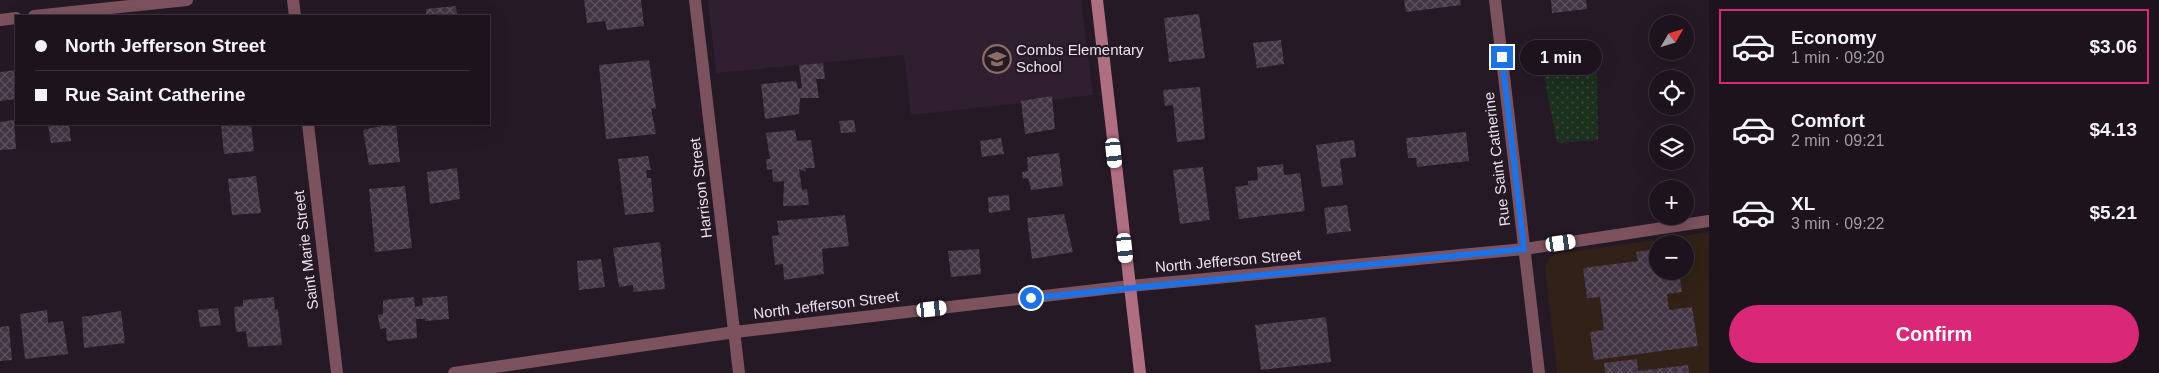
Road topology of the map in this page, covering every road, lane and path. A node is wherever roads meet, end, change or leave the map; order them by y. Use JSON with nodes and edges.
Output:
{"nodes":[{"id":1,"x":187,"y":0,"type":"edge"},
{"id":2,"x":293,"y":0,"type":"edge"},
{"id":3,"x":695,"y":0,"type":"edge"},
{"id":4,"x":1097,"y":0,"type":"edge"},
{"id":5,"x":1495,"y":0,"type":"edge"},
{"id":6,"x":44,"y":15,"type":"edge"},
{"id":7,"x":295,"y":15,"type":"edge"},
{"id":8,"x":15,"y":18,"type":"edge"},
{"id":9,"x":0,"y":20,"type":"edge"},
{"id":10,"x":308,"y":125,"type":"edge"},
{"id":11,"x":1709,"y":222,"type":"edge"},
{"id":12,"x":1524,"y":249,"type":"junction"},
{"id":13,"x":1130,"y":286,"type":"junction"},
{"id":14,"x":735,"y":332,"type":"junction"},
{"id":15,"x":337,"y":373,"type":"edge"},
{"id":16,"x":454,"y":373,"type":"edge"},
{"id":17,"x":739,"y":373,"type":"edge"},
{"id":18,"x":1140,"y":373,"type":"edge"},
{"id":19,"x":1539,"y":373,"type":"edge"}],
"edges":[{"from":1,"to":6,"type":"street"},
{"from":2,"to":7,"type":"street"},
{"from":3,"to":14,"type":"street","name":"Harrison Street"},
{"from":4,"to":13,"type":"main road"},
{"from":5,"to":12,"type":"street","name":"Rue Saint Catherine"},
{"from":8,"to":9,"type":"street"},
{"from":10,"to":15,"type":"street","name":"Saint Marie Street"},
{"from":11,"to":12,"type":"street","name":"North Jefferson Street"},
{"from":12,"to":13,"type":"street","name":"North Jefferson Street"},
{"from":12,"to":19,"type":"street","name":"Rue Saint Catherine"},
{"from":13,"to":14,"type":"street","name":"North Jefferson Street"},
{"from":13,"to":18,"type":"main road"},
{"from":14,"to":16,"type":"street","name":"North Jefferson Street"},
{"from":14,"to":17,"type":"street","name":"Harrison Street"}]}
